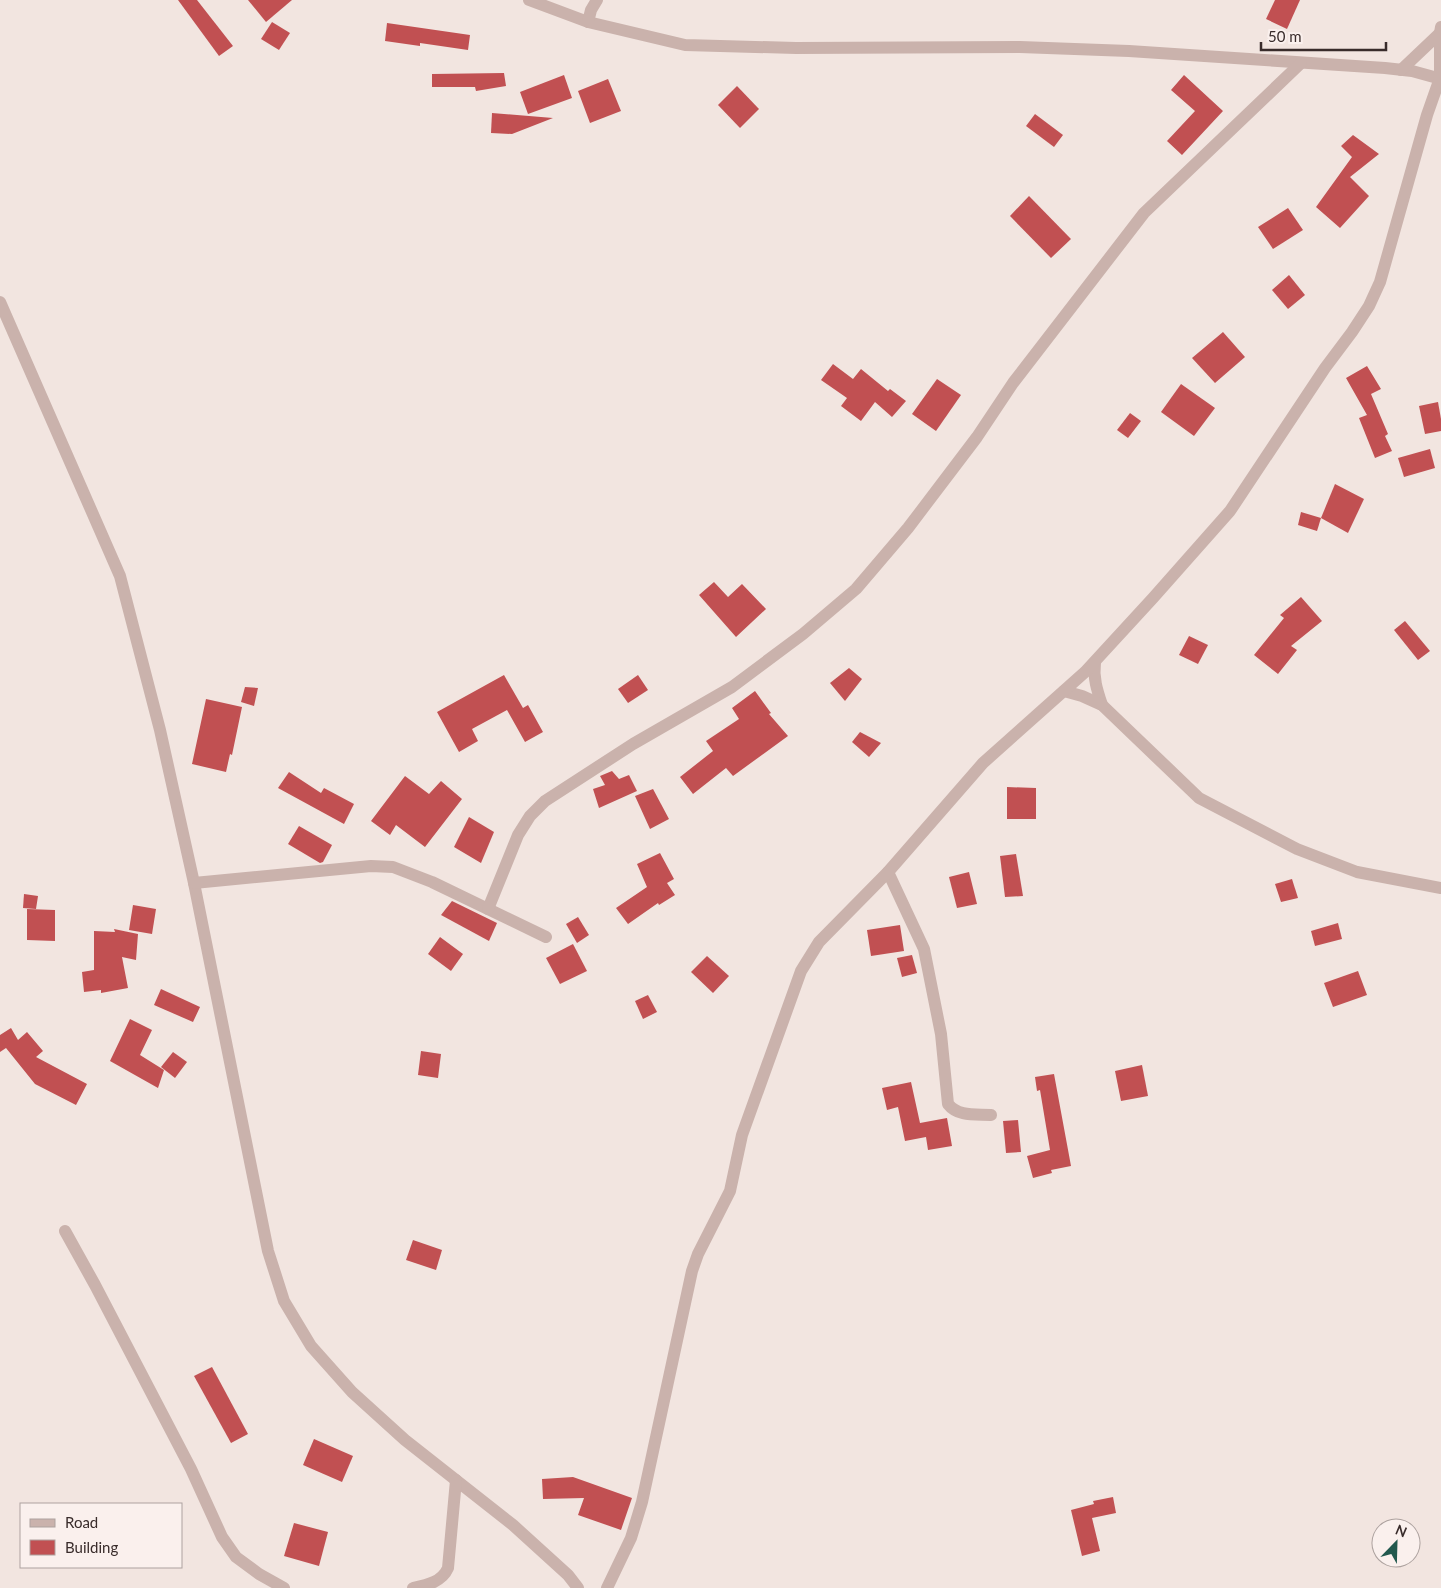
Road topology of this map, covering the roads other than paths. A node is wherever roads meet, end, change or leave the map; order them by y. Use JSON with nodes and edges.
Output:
{"nodes":[{"id":1,"x":529,"y":0,"type":"edge"},
{"id":2,"x":597,"y":0,"type":"edge"},
{"id":3,"x":588,"y":22,"type":"junction"},
{"id":4,"x":1440,"y":30,"type":"edge"},
{"id":5,"x":1301,"y":63,"type":"junction"},
{"id":6,"x":1401,"y":70,"type":"junction"},
{"id":7,"x":1440,"y":79,"type":"edge"},
{"id":8,"x":0,"y":302,"type":"edge"},
{"id":9,"x":1095,"y":662,"type":"junction"},
{"id":10,"x":1064,"y":691,"type":"junction"},
{"id":11,"x":1102,"y":705,"type":"junction"},
{"id":12,"x":888,"y":872,"type":"junction"},
{"id":13,"x":194,"y":883,"type":"junction"},
{"id":14,"x":1441,"y":888,"type":"edge"},
{"id":15,"x":488,"y":909,"type":"junction"},
{"id":16,"x":546,"y":937,"type":"dead end"},
{"id":17,"x":990,"y":1115,"type":"dead end"},
{"id":18,"x":65,"y":1231,"type":"dead end"},
{"id":19,"x":456,"y":1480,"type":"junction"},
{"id":20,"x":284,"y":1588,"type":"edge"},
{"id":21,"x":413,"y":1588,"type":"edge"},
{"id":22,"x":578,"y":1588,"type":"edge"},
{"id":23,"x":607,"y":1588,"type":"edge"}],
"edges":[{"from":1,"to":3,"type":"street"},
{"from":2,"to":3,"type":"street"},
{"from":3,"to":5,"type":"street"},
{"from":4,"to":6,"type":"street"},
{"from":4,"to":7,"type":"street"},
{"from":5,"to":6,"type":"street"},
{"from":5,"to":15,"type":"street"},
{"from":6,"to":7,"type":"street"},
{"from":7,"to":9,"type":"street"},
{"from":8,"to":13,"type":"street"},
{"from":9,"to":10,"type":"street"},
{"from":9,"to":11,"type":"street"},
{"from":10,"to":11,"type":"street"},
{"from":10,"to":12,"type":"street"},
{"from":11,"to":14,"type":"street"},
{"from":12,"to":17,"type":"street"},
{"from":12,"to":23,"type":"street"},
{"from":13,"to":15,"type":"street"},
{"from":13,"to":19,"type":"street"},
{"from":15,"to":16,"type":"street"},
{"from":18,"to":20,"type":"street"},
{"from":19,"to":21,"type":"street"},
{"from":19,"to":22,"type":"street"}]}
